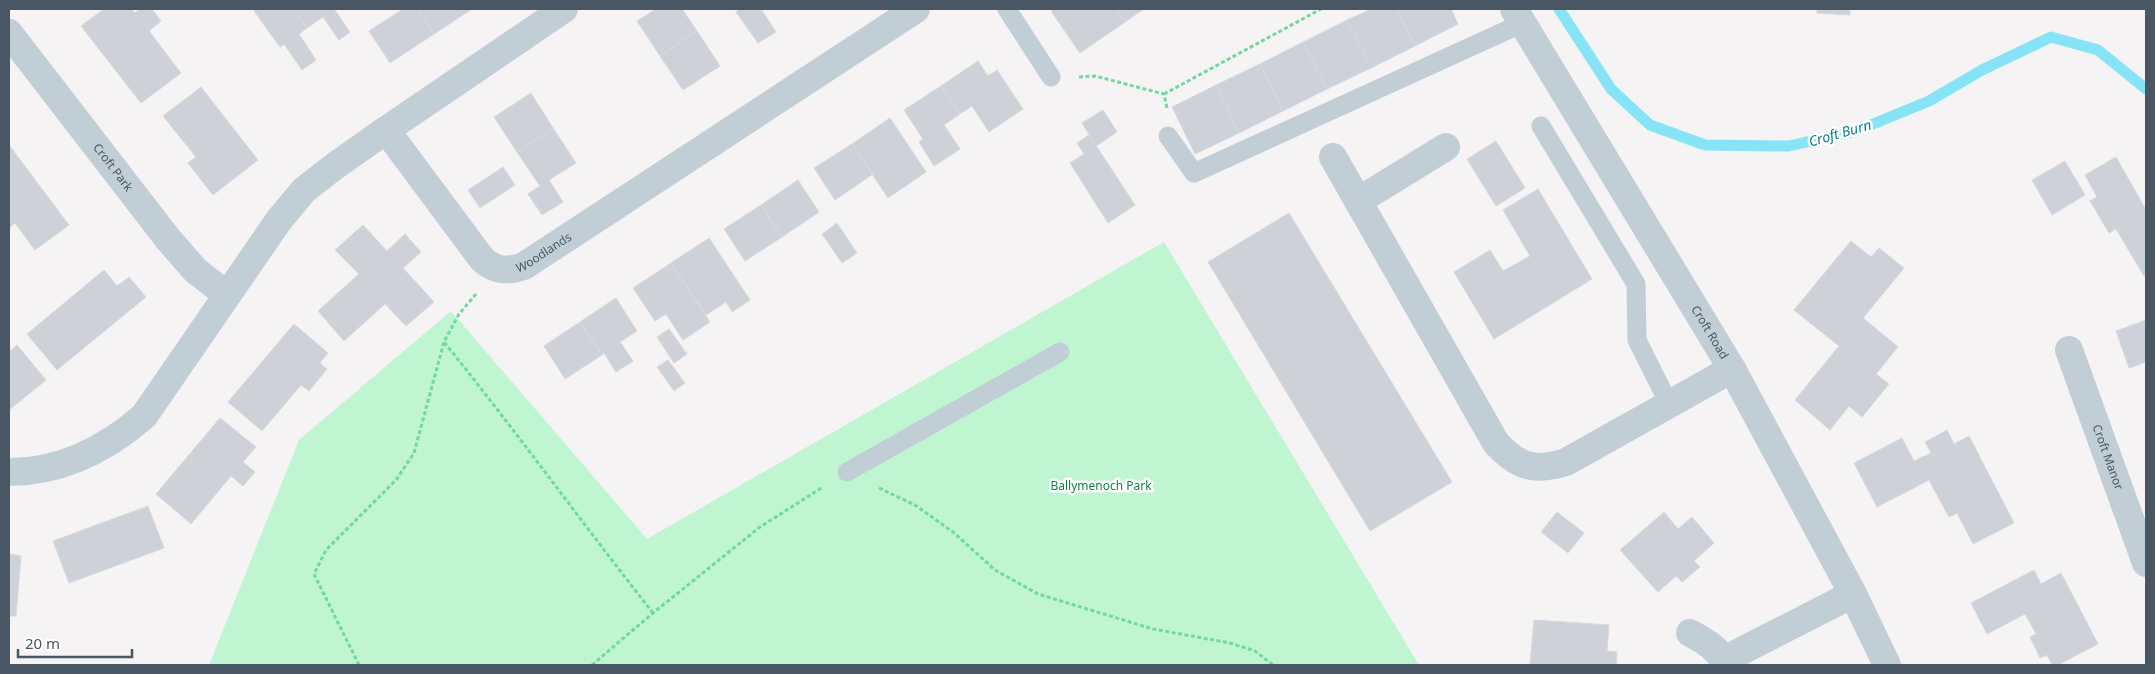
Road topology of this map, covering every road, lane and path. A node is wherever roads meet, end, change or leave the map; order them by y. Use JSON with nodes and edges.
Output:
{"nodes":[{"id":1,"x":564,"y":9,"type":"edge"},
{"id":2,"x":916,"y":9,"type":"edge"},
{"id":3,"x":1007,"y":9,"type":"edge"},
{"id":4,"x":1321,"y":9,"type":"edge"},
{"id":5,"x":1519,"y":16,"type":"edge"},
{"id":6,"x":9,"y":32,"type":"edge"},
{"id":7,"x":1051,"y":77,"type":"joint"},
{"id":8,"x":1164,"y":94,"type":"junction"},
{"id":9,"x":1541,"y":126,"type":"dead end"},
{"id":10,"x":386,"y":130,"type":"junction"},
{"id":11,"x":1168,"y":136,"type":"joint"},
{"id":12,"x":1446,"y":147,"type":"dead end"},
{"id":13,"x":1333,"y":157,"type":"dead end"},
{"id":14,"x":1358,"y":201,"type":"junction"},
{"id":15,"x":488,"y":264,"type":"junction"},
{"id":16,"x":226,"y":294,"type":"junction"},
{"id":17,"x":444,"y":342,"type":"junction"},
{"id":18,"x":2069,"y":350,"type":"dead end"},
{"id":19,"x":1060,"y":352,"type":"dead end"},
{"id":20,"x":1732,"y":369,"type":"junction"},
{"id":21,"x":1669,"y":404,"type":"junction"},
{"id":22,"x":9,"y":472,"type":"edge"},
{"id":23,"x":847,"y":472,"type":"junction"},
{"id":24,"x":2146,"y":563,"type":"edge"},
{"id":25,"x":1853,"y":594,"type":"junction"},
{"id":26,"x":653,"y":613,"type":"junction"},
{"id":27,"x":1690,"y":633,"type":"dead end"},
{"id":28,"x":1725,"y":662,"type":"edge"},
{"id":29,"x":359,"y":665,"type":"edge"},
{"id":30,"x":592,"y":665,"type":"edge"},
{"id":31,"x":1272,"y":665,"type":"edge"},
{"id":32,"x":1887,"y":665,"type":"edge"}],
"edges":[{"from":1,"to":10,"type":"street"},
{"from":2,"to":15,"type":"street","name":"Woodlands"},
{"from":3,"to":7,"type":"lane"},
{"from":4,"to":8,"type":"path"},
{"from":5,"to":11,"type":"lane"},
{"from":5,"to":20,"type":"street","name":"Croft Road"},
{"from":6,"to":16,"type":"street","name":"Croft Park"},
{"from":7,"to":8,"type":"path"},
{"from":8,"to":11,"type":"path"},
{"from":9,"to":21,"type":"lane"},
{"from":10,"to":15,"type":"street"},
{"from":10,"to":16,"type":"street"},
{"from":12,"to":14,"type":"street"},
{"from":13,"to":14,"type":"street"},
{"from":14,"to":21,"type":"street"},
{"from":15,"to":17,"type":"path"},
{"from":16,"to":22,"type":"street"},
{"from":17,"to":26,"type":"path"},
{"from":17,"to":29,"type":"path"},
{"from":18,"to":24,"type":"street","name":"Croft Manor"},
{"from":19,"to":23,"type":"lane"},
{"from":20,"to":21,"type":"street"},
{"from":20,"to":25,"type":"street","name":"Croft Road"},
{"from":23,"to":26,"type":"path"},
{"from":23,"to":31,"type":"path"},
{"from":25,"to":28,"type":"street"},
{"from":25,"to":32,"type":"street","name":"Croft Road"},
{"from":26,"to":30,"type":"path"},
{"from":27,"to":28,"type":"street"}]}
